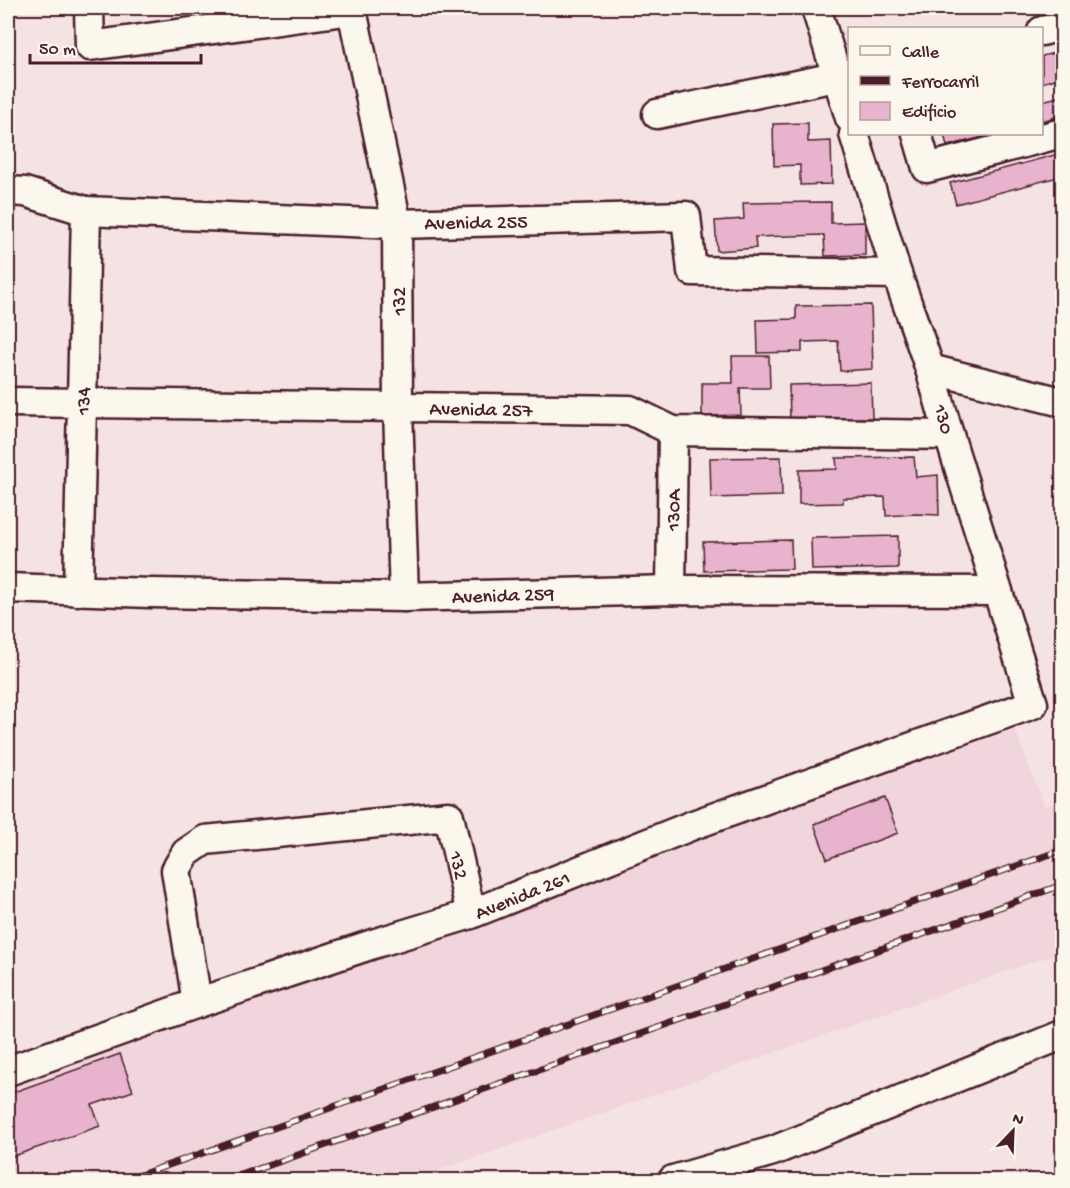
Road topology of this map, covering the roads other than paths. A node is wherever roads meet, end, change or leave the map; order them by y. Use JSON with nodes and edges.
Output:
{"nodes":[{"id":1,"x":89,"y":8,"type":"edge"},
{"id":2,"x":816,"y":8,"type":"edge"},
{"id":3,"x":1062,"y":26,"type":"edge"},
{"id":4,"x":1043,"y":31,"type":"edge"},
{"id":5,"x":843,"y":76,"type":"edge"},
{"id":6,"x":848,"y":111,"type":"edge"},
{"id":7,"x":657,"y":114,"type":"dead end"},
{"id":8,"x":1062,"y":133,"type":"edge"},
{"id":9,"x":854,"y":135,"type":"edge"},
{"id":10,"x":917,"y":135,"type":"edge"},
{"id":11,"x":8,"y":191,"type":"edge"},
{"id":12,"x":86,"y":210,"type":"junction"},
{"id":13,"x":398,"y":224,"type":"junction"},
{"id":14,"x":897,"y":274,"type":"junction"},
{"id":15,"x":930,"y":369,"type":"junction"},
{"id":16,"x":8,"y":402,"type":"edge"},
{"id":17,"x":1062,"y":402,"type":"edge"},
{"id":18,"x":81,"y":404,"type":"junction"},
{"id":19,"x":398,"y":408,"type":"junction"},
{"id":20,"x":673,"y":431,"type":"junction"},
{"id":21,"x":949,"y":435,"type":"junction"},
{"id":22,"x":8,"y":588,"type":"edge"},
{"id":23,"x":671,"y":590,"type":"junction"},
{"id":24,"x":78,"y":591,"type":"junction"},
{"id":25,"x":998,"y":591,"type":"junction"},
{"id":26,"x":404,"y":597,"type":"junction"},
{"id":27,"x":1034,"y":705,"type":"joint"},
{"id":28,"x":471,"y":914,"type":"junction"},
{"id":29,"x":197,"y":1003,"type":"junction"},
{"id":30,"x":1062,"y":1035,"type":"edge"},
{"id":31,"x":8,"y":1071,"type":"edge"},
{"id":32,"x":673,"y":1180,"type":"edge"}],
"edges":[{"from":1,"to":13,"type":"street","name":"132"},
{"from":2,"to":5,"type":"street"},
{"from":3,"to":4,"type":"street"},
{"from":5,"to":6,"type":"street"},
{"from":5,"to":7,"type":"street"},
{"from":8,"to":10,"type":"street"},
{"from":9,"to":14,"type":"street","name":"130"},
{"from":11,"to":12,"type":"street","name":"Avenida 255"},
{"from":12,"to":13,"type":"street","name":"Avenida 255"},
{"from":12,"to":18,"type":"street","name":"134"},
{"from":13,"to":14,"type":"street","name":"Avenida 255"},
{"from":13,"to":19,"type":"street","name":"132"},
{"from":14,"to":15,"type":"street","name":"130"},
{"from":15,"to":17,"type":"street"},
{"from":15,"to":21,"type":"street","name":"130"},
{"from":16,"to":18,"type":"street","name":"Avenida 257"},
{"from":18,"to":19,"type":"street","name":"Avenida 257"},
{"from":18,"to":24,"type":"street","name":"134"},
{"from":19,"to":20,"type":"street","name":"Avenida 257"},
{"from":19,"to":26,"type":"street","name":"132"},
{"from":20,"to":21,"type":"street","name":"Avenida 257"},
{"from":20,"to":23,"type":"street","name":"130A"},
{"from":21,"to":25,"type":"street","name":"130"},
{"from":22,"to":24,"type":"street","name":"Avenida 259"},
{"from":23,"to":25,"type":"street","name":"Avenida 259"},
{"from":23,"to":26,"type":"street","name":"Avenida 259"},
{"from":24,"to":26,"type":"street","name":"Avenida 259"},
{"from":25,"to":27,"type":"street","name":"130"},
{"from":27,"to":28,"type":"street","name":"Avenida 261"},
{"from":28,"to":29,"type":"street","name":"Avenida 261"},
{"from":28,"to":29,"type":"street","name":"132"},
{"from":29,"to":31,"type":"street","name":"Avenida 261"},
{"from":30,"to":32,"type":"street"}]}
